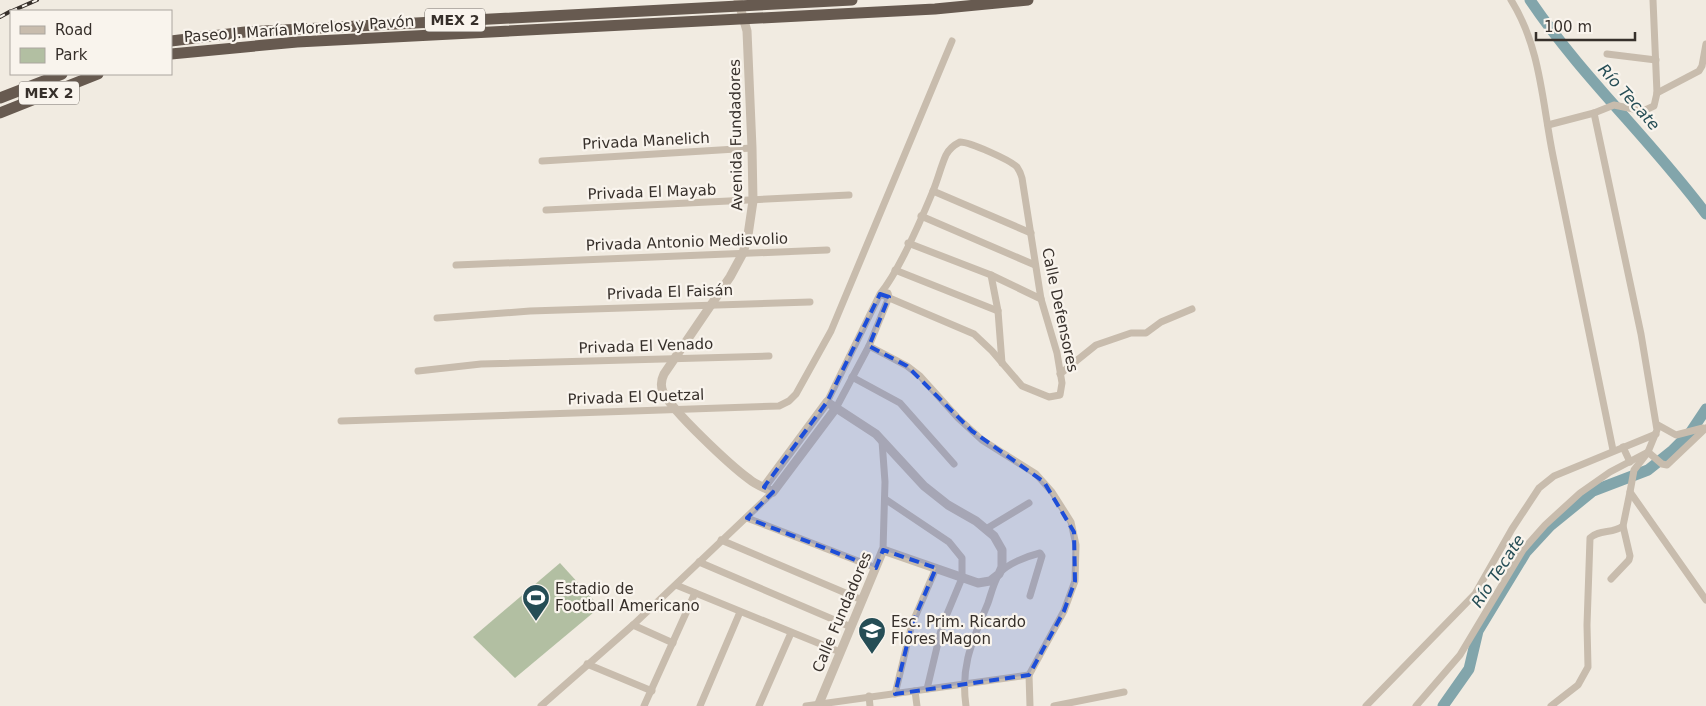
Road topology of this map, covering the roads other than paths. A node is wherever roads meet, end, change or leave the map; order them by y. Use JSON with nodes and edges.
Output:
{"nodes":[{"id":1,"x":667,"y":0,"type":"edge"},
{"id":2,"x":852,"y":0,"type":"edge"},
{"id":3,"x":1028,"y":0,"type":"edge"},
{"id":4,"x":1512,"y":0,"type":"edge"},
{"id":5,"x":1653,"y":0,"type":"edge"},
{"id":6,"x":827,"y":1,"type":"edge"},
{"id":7,"x":998,"y":1,"type":"edge"},
{"id":8,"x":744,"y":2,"type":"edge"},
{"id":9,"x":635,"y":10,"type":"junction"},
{"id":10,"x":746,"y":17,"type":"junction"},
{"id":11,"x":172,"y":41,"type":"edge"},
{"id":12,"x":952,"y":41,"type":"dead end"},
{"id":13,"x":1706,"y":44,"type":"edge"},
{"id":14,"x":172,"y":54,"type":"edge"},
{"id":15,"x":1607,"y":54,"type":"dead end"},
{"id":16,"x":1656,"y":60,"type":"junction"},
{"id":17,"x":59,"y":75,"type":"edge"},
{"id":18,"x":95,"y":75,"type":"edge"},
{"id":19,"x":1658,"y":93,"type":"junction"},
{"id":20,"x":0,"y":98,"type":"edge"},
{"id":21,"x":0,"y":113,"type":"edge"},
{"id":22,"x":1594,"y":113,"type":"junction"},
{"id":23,"x":1548,"y":124,"type":"junction"},
{"id":24,"x":752,"y":148,"type":"junction"},
{"id":25,"x":542,"y":160,"type":"dead end"},
{"id":26,"x":933,"y":191,"type":"junction"},
{"id":27,"x":849,"y":195,"type":"dead end"},
{"id":28,"x":753,"y":201,"type":"junction"},
{"id":29,"x":546,"y":210,"type":"dead end"},
{"id":30,"x":920,"y":216,"type":"junction"},
{"id":31,"x":1030,"y":233,"type":"junction"},
{"id":32,"x":908,"y":243,"type":"junction"},
{"id":33,"x":827,"y":250,"type":"dead end"},
{"id":34,"x":743,"y":253,"type":"junction"},
{"id":35,"x":456,"y":265,"type":"dead end"},
{"id":36,"x":1035,"y":265,"type":"junction"},
{"id":37,"x":896,"y":270,"type":"junction"},
{"id":38,"x":991,"y":275,"type":"junction"},
{"id":39,"x":887,"y":286,"type":"junction"},
{"id":40,"x":880,"y":294,"type":"junction"},
{"id":41,"x":889,"y":297,"type":"junction"},
{"id":42,"x":1041,"y":299,"type":"junction"},
{"id":43,"x":810,"y":302,"type":"dead end"},
{"id":44,"x":711,"y":304,"type":"junction"},
{"id":45,"x":1192,"y":309,"type":"dead end"},
{"id":46,"x":998,"y":311,"type":"junction"},
{"id":47,"x":437,"y":318,"type":"dead end"},
{"id":48,"x":868,"y":346,"type":"junction"},
{"id":49,"x":770,"y":356,"type":"dead end"},
{"id":50,"x":675,"y":358,"type":"junction"},
{"id":51,"x":1002,"y":363,"type":"junction"},
{"id":52,"x":418,"y":371,"type":"dead end"},
{"id":53,"x":1060,"y":374,"type":"junction"},
{"id":54,"x":852,"y":377,"type":"junction"},
{"id":55,"x":827,"y":402,"type":"junction"},
{"id":56,"x":836,"y":408,"type":"junction"},
{"id":57,"x":677,"y":410,"type":"junction"},
{"id":58,"x":341,"y":421,"type":"dead end"},
{"id":59,"x":1658,"y":425,"type":"junction"},
{"id":60,"x":1706,"y":428,"type":"edge"},
{"id":61,"x":1656,"y":434,"type":"junction"},
{"id":62,"x":882,"y":439,"type":"junction"},
{"id":63,"x":1635,"y":442,"type":"junction"},
{"id":64,"x":1623,"y":447,"type":"junction"},
{"id":65,"x":1613,"y":450,"type":"junction"},
{"id":66,"x":1648,"y":455,"type":"junction"},
{"id":67,"x":1630,"y":462,"type":"junction"},
{"id":68,"x":954,"y":464,"type":"dead end"},
{"id":69,"x":764,"y":488,"type":"junction"},
{"id":70,"x":1630,"y":488,"type":"junction"},
{"id":71,"x":773,"y":492,"type":"junction"},
{"id":72,"x":885,"y":499,"type":"junction"},
{"id":73,"x":761,"y":502,"type":"junction"},
{"id":74,"x":1029,"y":504,"type":"dead end"},
{"id":75,"x":747,"y":518,"type":"junction"},
{"id":76,"x":1623,"y":526,"type":"junction"},
{"id":77,"x":986,"y":529,"type":"junction"},
{"id":78,"x":721,"y":540,"type":"junction"},
{"id":79,"x":883,"y":550,"type":"junction"},
{"id":80,"x":699,"y":562,"type":"junction"},
{"id":81,"x":876,"y":568,"type":"junction"},
{"id":82,"x":936,"y":568,"type":"junction"},
{"id":83,"x":999,"y":574,"type":"junction"},
{"id":84,"x":962,"y":578,"type":"junction"},
{"id":85,"x":1611,"y":579,"type":"dead end"},
{"id":86,"x":676,"y":585,"type":"junction"},
{"id":87,"x":695,"y":593,"type":"junction"},
{"id":88,"x":1030,"y":596,"type":"dead end"},
{"id":89,"x":862,"y":600,"type":"junction"},
{"id":90,"x":1706,"y":600,"type":"edge"},
{"id":91,"x":740,"y":612,"type":"junction"},
{"id":92,"x":633,"y":626,"type":"junction"},
{"id":93,"x":851,"y":626,"type":"junction"},
{"id":94,"x":791,"y":632,"type":"junction"},
{"id":95,"x":673,"y":643,"type":"junction"},
{"id":96,"x":840,"y":652,"type":"junction"},
{"id":97,"x":587,"y":664,"type":"junction"},
{"id":98,"x":1029,"y":675,"type":"junction"},
{"id":99,"x":962,"y":684,"type":"junction"},
{"id":100,"x":928,"y":689,"type":"junction"},
{"id":101,"x":652,"y":691,"type":"junction"},
{"id":102,"x":915,"y":691,"type":"junction"},
{"id":103,"x":1124,"y":692,"type":"dead end"},
{"id":104,"x":895,"y":694,"type":"junction"},
{"id":105,"x":870,"y":696,"type":"junction"},
{"id":106,"x":818,"y":705,"type":"edge"},
{"id":107,"x":541,"y":706,"type":"edge"},
{"id":108,"x":644,"y":706,"type":"edge"},
{"id":109,"x":700,"y":706,"type":"edge"},
{"id":110,"x":759,"y":706,"type":"edge"},
{"id":111,"x":806,"y":706,"type":"edge"},
{"id":112,"x":870,"y":706,"type":"edge"},
{"id":113,"x":917,"y":706,"type":"edge"},
{"id":114,"x":966,"y":706,"type":"edge"},
{"id":115,"x":1030,"y":706,"type":"edge"},
{"id":116,"x":1054,"y":706,"type":"edge"},
{"id":117,"x":1366,"y":706,"type":"edge"},
{"id":118,"x":1416,"y":706,"type":"edge"},
{"id":119,"x":1551,"y":706,"type":"edge"}],
"edges":[{"from":1,"to":9,"type":"highway"},
{"from":2,"to":6,"type":"highway","name":"Paseo J. María Morelos y Pavón","number":"MEX 2"},
{"from":3,"to":7,"type":"highway","name":"Paseo J. María Morelos y Pavón","number":"MEX 2"},
{"from":4,"to":23,"type":"street"},
{"from":5,"to":16,"type":"street"},
{"from":6,"to":8,"type":"highway","name":"Paseo J. María Morelos y Pavón","number":"MEX 2"},
{"from":7,"to":10,"type":"highway","name":"Paseo J. María Morelos y Pavón","number":"MEX 2"},
{"from":8,"to":9,"type":"highway","name":"Paseo J. María Morelos y Pavón","number":"MEX 2"},
{"from":8,"to":10,"type":"street"},
{"from":9,"to":11,"type":"highway","name":"Paseo J. María Morelos y Pavón","number":"MEX 2"},
{"from":10,"to":14,"type":"highway","name":"Paseo J. María Morelos y Pavón","number":"MEX 2"},
{"from":10,"to":24,"type":"street","name":"Avenida Fundadores"},
{"from":12,"to":57,"type":"street","name":"Privada El Quetzal"},
{"from":13,"to":19,"type":"street"},
{"from":15,"to":16,"type":"street"},
{"from":16,"to":19,"type":"street"},
{"from":17,"to":20,"type":"highway","number":"MEX 2"},
{"from":18,"to":21,"type":"highway","number":"MEX 2"},
{"from":19,"to":22,"type":"street"},
{"from":22,"to":23,"type":"street"},
{"from":22,"to":59,"type":"street"},
{"from":23,"to":65,"type":"street"},
{"from":24,"to":25,"type":"street","name":"Privada Manelich"},
{"from":24,"to":28,"type":"street","name":"Avenida Fundadores"},
{"from":26,"to":30,"type":"street"},
{"from":26,"to":31,"type":"street"},
{"from":26,"to":31,"type":"street","name":"Calle Defensores"},
{"from":27,"to":28,"type":"street","name":"Privada El Mayab"},
{"from":28,"to":29,"type":"street","name":"Privada El Mayab"},
{"from":28,"to":34,"type":"street","name":"Avenida Fundadores"},
{"from":30,"to":32,"type":"street"},
{"from":30,"to":36,"type":"street"},
{"from":31,"to":36,"type":"street","name":"Calle Defensores"},
{"from":32,"to":37,"type":"street"},
{"from":32,"to":38,"type":"street"},
{"from":33,"to":34,"type":"street","name":"Privada Antonio Medisvolio"},
{"from":34,"to":35,"type":"street","name":"Privada Antonio Medisvolio"},
{"from":34,"to":44,"type":"street","name":"Avenida Fundadores"},
{"from":36,"to":42,"type":"street","name":"Calle Defensores"},
{"from":37,"to":39,"type":"street"},
{"from":37,"to":46,"type":"street"},
{"from":38,"to":42,"type":"street"},
{"from":38,"to":46,"type":"street"},
{"from":39,"to":40,"type":"street"},
{"from":39,"to":41,"type":"street"},
{"from":40,"to":41,"type":"street"},
{"from":40,"to":55,"type":"street"},
{"from":41,"to":48,"type":"street"},
{"from":41,"to":51,"type":"street"},
{"from":42,"to":53,"type":"street","name":"Calle Defensores"},
{"from":43,"to":44,"type":"street","name":"Privada El Faisán"},
{"from":44,"to":47,"type":"street","name":"Privada El Faisán"},
{"from":44,"to":50,"type":"street","name":"Avenida Fundadores"},
{"from":45,"to":53,"type":"street"},
{"from":46,"to":51,"type":"street"},
{"from":48,"to":54,"type":"street"},
{"from":48,"to":98,"type":"street"},
{"from":49,"to":50,"type":"street","name":"Privada El Venado"},
{"from":50,"to":52,"type":"street","name":"Privada El Venado"},
{"from":50,"to":57,"type":"street","name":"Avenida Fundadores"},
{"from":51,"to":53,"type":"street","name":"Calle Defensores"},
{"from":54,"to":56,"type":"street"},
{"from":54,"to":68,"type":"street"},
{"from":55,"to":56,"type":"street"},
{"from":55,"to":69,"type":"street"},
{"from":56,"to":62,"type":"street"},
{"from":56,"to":71,"type":"street"},
{"from":57,"to":58,"type":"street","name":"Privada El Quetzal"},
{"from":57,"to":69,"type":"street","name":"Avenida Fundadores"},
{"from":59,"to":60,"type":"street"},
{"from":59,"to":61,"type":"street"},
{"from":60,"to":66,"type":"street"},
{"from":61,"to":63,"type":"street"},
{"from":61,"to":66,"type":"street"},
{"from":62,"to":72,"type":"street","name":"Calle Fundadores"},
{"from":62,"to":77,"type":"street"},
{"from":63,"to":64,"type":"street"},
{"from":63,"to":66,"type":"street"},
{"from":64,"to":65,"type":"street"},
{"from":64,"to":67,"type":"street"},
{"from":65,"to":117,"type":"street"},
{"from":66,"to":67,"type":"street"},
{"from":66,"to":70,"type":"street"},
{"from":67,"to":118,"type":"street"},
{"from":69,"to":71,"type":"street","name":"Avenida Fundadores"},
{"from":69,"to":73,"type":"street"},
{"from":70,"to":76,"type":"street"},
{"from":70,"to":90,"type":"street"},
{"from":71,"to":73,"type":"street"},
{"from":72,"to":79,"type":"street","name":"Calle Fundadores"},
{"from":72,"to":84,"type":"street"},
{"from":73,"to":75,"type":"street"},
{"from":74,"to":77,"type":"street"},
{"from":75,"to":78,"type":"street"},
{"from":75,"to":81,"type":"street"},
{"from":76,"to":85,"type":"street"},
{"from":76,"to":119,"type":"street"},
{"from":77,"to":83,"type":"street"},
{"from":78,"to":80,"type":"street"},
{"from":78,"to":89,"type":"street"},
{"from":79,"to":81,"type":"street","name":"Calle Fundadores"},
{"from":79,"to":82,"type":"street"},
{"from":80,"to":86,"type":"street"},
{"from":80,"to":93,"type":"street"},
{"from":81,"to":89,"type":"street","name":"Calle Fundadores"},
{"from":82,"to":84,"type":"street"},
{"from":82,"to":104,"type":"street"},
{"from":83,"to":84,"type":"street"},
{"from":83,"to":88,"type":"street"},
{"from":83,"to":99,"type":"street"},
{"from":84,"to":100,"type":"street"},
{"from":86,"to":87,"type":"street"},
{"from":86,"to":92,"type":"street"},
{"from":87,"to":91,"type":"street"},
{"from":87,"to":95,"type":"street"},
{"from":89,"to":93,"type":"street","name":"Calle Fundadores"},
{"from":91,"to":94,"type":"street"},
{"from":91,"to":109,"type":"street"},
{"from":92,"to":95,"type":"street"},
{"from":92,"to":97,"type":"street"},
{"from":93,"to":96,"type":"street","name":"Calle Fundadores"},
{"from":94,"to":96,"type":"street"},
{"from":94,"to":110,"type":"street"},
{"from":95,"to":101,"type":"street"},
{"from":96,"to":106,"type":"street","name":"Calle Fundadores"},
{"from":97,"to":101,"type":"street"},
{"from":97,"to":107,"type":"street"},
{"from":98,"to":99,"type":"street"},
{"from":98,"to":115,"type":"street"},
{"from":99,"to":100,"type":"street"},
{"from":99,"to":114,"type":"street"},
{"from":100,"to":102,"type":"street"},
{"from":101,"to":108,"type":"street"},
{"from":102,"to":104,"type":"street"},
{"from":102,"to":113,"type":"street"},
{"from":103,"to":116,"type":"street"},
{"from":104,"to":105,"type":"street"},
{"from":105,"to":106,"type":"street"},
{"from":105,"to":112,"type":"street"},
{"from":106,"to":111,"type":"street"}]}
